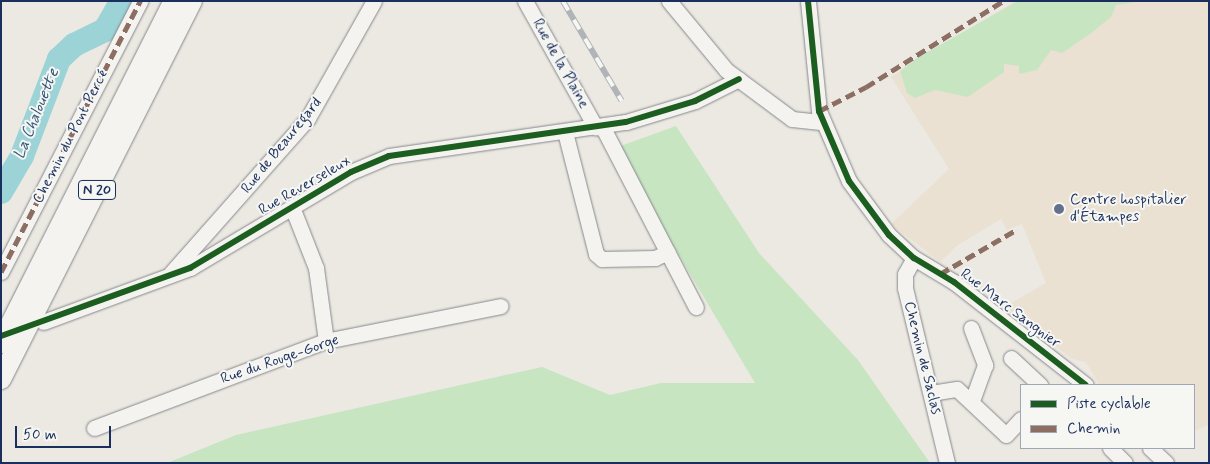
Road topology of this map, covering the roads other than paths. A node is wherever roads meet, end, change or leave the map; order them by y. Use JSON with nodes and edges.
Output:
{"nodes":[{"id":1,"x":140,"y":1,"type":"edge"},
{"id":2,"x":174,"y":1,"type":"edge"},
{"id":3,"x":192,"y":1,"type":"edge"},
{"id":4,"x":374,"y":1,"type":"edge"},
{"id":5,"x":525,"y":1,"type":"edge"},
{"id":6,"x":669,"y":1,"type":"edge"},
{"id":7,"x":808,"y":1,"type":"edge"},
{"id":8,"x":739,"y":79,"type":"junction"},
{"id":9,"x":823,"y":122,"type":"junction"},
{"id":10,"x":599,"y":127,"type":"junction"},
{"id":11,"x":564,"y":132,"type":"junction"},
{"id":12,"x":292,"y":206,"type":"junction"},
{"id":13,"x":218,"y":224,"type":"junction"},
{"id":14,"x":234,"y":243,"type":"junction"},
{"id":15,"x":668,"y":252,"type":"junction"},
{"id":16,"x":914,"y":258,"type":"junction"},
{"id":17,"x":1,"y":272,"type":"edge"},
{"id":18,"x":170,"y":275,"type":"junction"},
{"id":19,"x":501,"y":306,"type":"dead end"},
{"id":20,"x":696,"y":307,"type":"dead end"},
{"id":21,"x":43,"y":322,"type":"dead end"},
{"id":22,"x":971,"y":328,"type":"dead end"},
{"id":23,"x":326,"y":341,"type":"junction"},
{"id":24,"x":1,"y":343,"type":"edge"},
{"id":25,"x":1011,"y":358,"type":"dead end"},
{"id":26,"x":1,"y":379,"type":"edge"},
{"id":27,"x":1039,"y":384,"type":"edge"},
{"id":28,"x":1085,"y":384,"type":"edge"},
{"id":29,"x":931,"y":393,"type":"junction"},
{"id":30,"x":972,"y":401,"type":"junction"},
{"id":31,"x":1020,"y":420,"type":"edge"},
{"id":32,"x":94,"y":428,"type":"dead end"},
{"id":33,"x":1111,"y":449,"type":"edge"},
{"id":34,"x":1151,"y":449,"type":"edge"},
{"id":35,"x":947,"y":461,"type":"edge"},
{"id":36,"x":1125,"y":463,"type":"edge"},
{"id":37,"x":1166,"y":463,"type":"edge"}],
"edges":[{"from":1,"to":17,"type":"street","name":"Chemin du Pont Percé"},
{"from":2,"to":24,"type":"main road","number":"N 20"},
{"from":3,"to":26,"type":"main road","number":"N 20"},
{"from":4,"to":13,"type":"street","name":"Rue de Beauregard"},
{"from":5,"to":10,"type":"street","name":"Rue de la Plaine"},
{"from":6,"to":8,"type":"street"},
{"from":7,"to":9,"type":"street","name":"Rue Marc Sangnier"},
{"from":8,"to":9,"type":"street"},
{"from":8,"to":10,"type":"street","name":"Rue Reverseleux"},
{"from":9,"to":16,"type":"street","name":"Rue Marc Sangnier"},
{"from":10,"to":11,"type":"street","name":"Rue Reverseleux"},
{"from":10,"to":15,"type":"street","name":"Rue de la Plaine"},
{"from":11,"to":12,"type":"street","name":"Rue Reverseleux"},
{"from":11,"to":15,"type":"street"},
{"from":12,"to":14,"type":"street","name":"Rue Reverseleux"},
{"from":12,"to":23,"type":"street"},
{"from":13,"to":14,"type":"street"},
{"from":13,"to":18,"type":"street","name":"Rue de Beauregard"},
{"from":14,"to":18,"type":"street","name":"Rue Reverseleux"},
{"from":15,"to":20,"type":"street","name":"Rue de la Plaine"},
{"from":16,"to":28,"type":"street","name":"Rue Marc Sangnier"},
{"from":16,"to":29,"type":"street","name":"Chemin de Saclas"},
{"from":18,"to":21,"type":"street","name":"Rue Reverseleux"},
{"from":19,"to":23,"type":"street","name":"Rue du Rouge-Gorge"},
{"from":22,"to":30,"type":"street"},
{"from":23,"to":32,"type":"street","name":"Rue du Rouge-Gorge"},
{"from":25,"to":27,"type":"street"},
{"from":29,"to":30,"type":"street"},
{"from":29,"to":35,"type":"street","name":"Chemin de Saclas"},
{"from":30,"to":31,"type":"street"},
{"from":33,"to":36,"type":"street"},
{"from":34,"to":37,"type":"street"}]}
